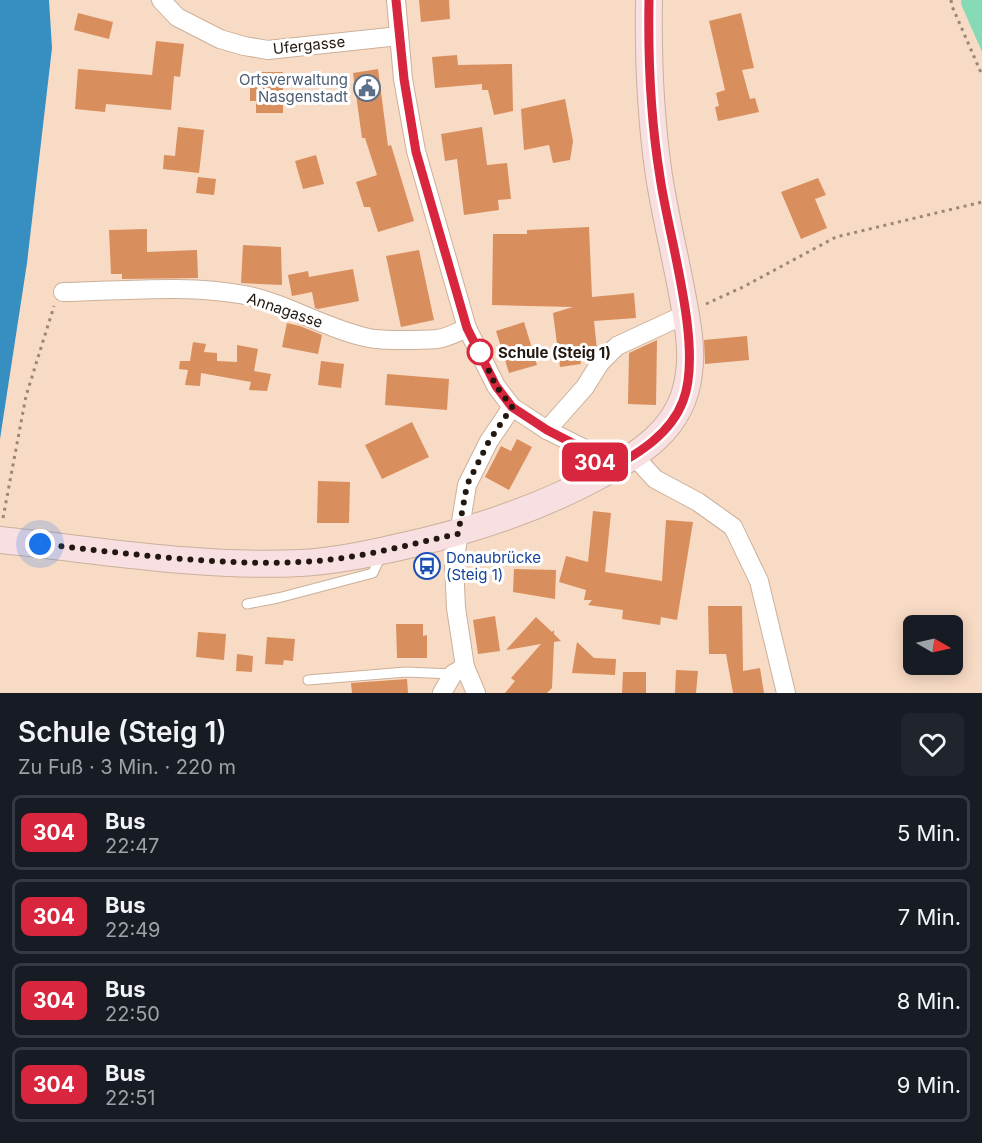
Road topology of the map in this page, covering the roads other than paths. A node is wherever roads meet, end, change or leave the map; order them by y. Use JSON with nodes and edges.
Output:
{"nodes":[{"id":1,"x":161,"y":0,"type":"edge"},
{"id":2,"x":396,"y":0,"type":"edge"},
{"id":3,"x":649,"y":0,"type":"edge"},
{"id":4,"x":399,"y":36,"type":"junction"},
{"id":5,"x":63,"y":292,"type":"road end"},
{"id":6,"x":686,"y":314,"type":"junction"},
{"id":7,"x":467,"y":328,"type":"junction"},
{"id":8,"x":512,"y":407,"type":"junction"},
{"id":9,"x":547,"y":430,"type":"junction"},
{"id":10,"x":634,"y":456,"type":"junction"},
{"id":11,"x":604,"y":473,"type":"junction"},
{"id":12,"x":1,"y":530,"type":"edge"},
{"id":13,"x":458,"y":534,"type":"junction"},
{"id":14,"x":383,"y":551,"type":"junction"},
{"id":15,"x":247,"y":604,"type":"dead end"},
{"id":16,"x":459,"y":670,"type":"junction"},
{"id":17,"x":308,"y":680,"type":"dead end"},
{"id":18,"x":442,"y":693,"type":"edge"},
{"id":19,"x":476,"y":693,"type":"edge"},
{"id":20,"x":786,"y":693,"type":"edge"}],
"edges":[{"from":1,"to":4,"type":"street","name":"Ufergasse"},
{"from":2,"to":4,"type":"street"},
{"from":3,"to":6,"type":"main road"},
{"from":4,"to":7,"type":"street"},
{"from":5,"to":7,"type":"street","name":"Annagasse"},
{"from":6,"to":9,"type":"street"},
{"from":6,"to":10,"type":"main road"},
{"from":7,"to":8,"type":"street"},
{"from":8,"to":9,"type":"street"},
{"from":8,"to":13,"type":"street"},
{"from":9,"to":11,"type":"street"},
{"from":10,"to":11,"type":"main road"},
{"from":10,"to":20,"type":"street"},
{"from":11,"to":13,"type":"main road"},
{"from":12,"to":14,"type":"main road"},
{"from":13,"to":14,"type":"main road"},
{"from":13,"to":16,"type":"street"},
{"from":14,"to":15,"type":"lane"},
{"from":16,"to":17,"type":"lane"},
{"from":16,"to":18,"type":"street"},
{"from":16,"to":19,"type":"street"}]}
